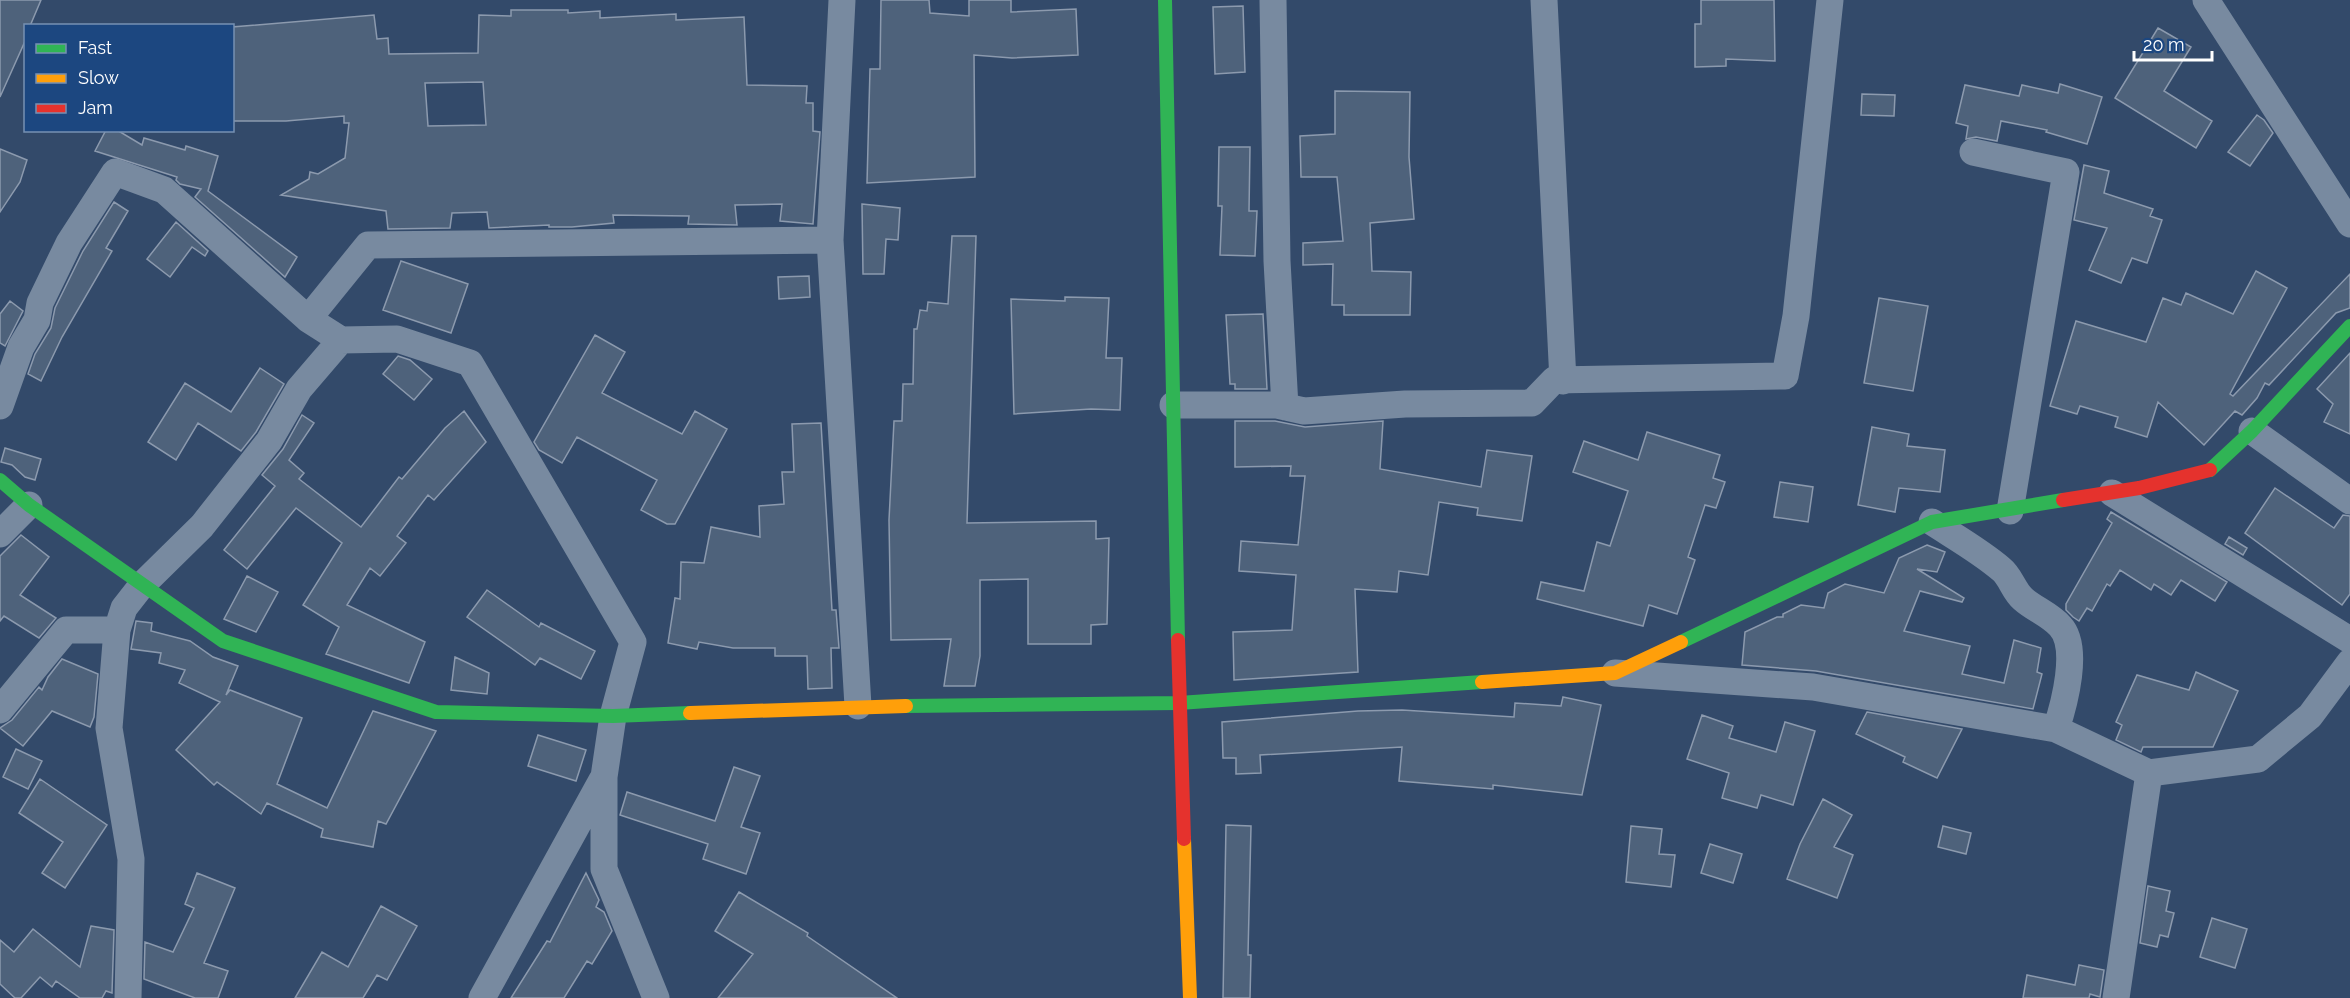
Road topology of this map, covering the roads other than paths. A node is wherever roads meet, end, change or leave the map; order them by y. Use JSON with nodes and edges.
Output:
{"nodes":[{"id":1,"x":842,"y":0,"type":"edge"},
{"id":2,"x":1166,"y":0,"type":"edge"},
{"id":3,"x":1273,"y":0,"type":"edge"},
{"id":4,"x":1544,"y":0,"type":"edge"},
{"id":5,"x":1830,"y":0,"type":"edge"},
{"id":6,"x":2206,"y":0,"type":"edge"},
{"id":7,"x":1973,"y":152,"type":"dead end"},
{"id":8,"x":2350,"y":224,"type":"edge"},
{"id":9,"x":830,"y":240,"type":"junction"},
{"id":10,"x":308,"y":319,"type":"junction"},
{"id":11,"x":2350,"y":326,"type":"edge"},
{"id":12,"x":341,"y":340,"type":"junction"},
{"id":13,"x":1563,"y":381,"type":"junction"},
{"id":14,"x":1173,"y":405,"type":"junction"},
{"id":15,"x":0,"y":406,"type":"edge"},
{"id":16,"x":1285,"y":407,"type":"junction"},
{"id":17,"x":2252,"y":431,"type":"junction"},
{"id":18,"x":0,"y":480,"type":"edge"},
{"id":19,"x":2112,"y":493,"type":"junction"},
{"id":20,"x":2350,"y":501,"type":"edge"},
{"id":21,"x":29,"y":505,"type":"junction"},
{"id":22,"x":2010,"y":511,"type":"junction"},
{"id":23,"x":1932,"y":522,"type":"junction"},
{"id":24,"x":0,"y":534,"type":"edge"},
{"id":25,"x":142,"y":585,"type":"junction"},
{"id":26,"x":117,"y":630,"type":"junction"},
{"id":27,"x":2350,"y":640,"type":"edge"},
{"id":28,"x":2350,"y":662,"type":"edge"},
{"id":29,"x":1615,"y":673,"type":"junction"},
{"id":30,"x":1179,"y":703,"type":"junction"},
{"id":31,"x":858,"y":706,"type":"junction"},
{"id":32,"x":0,"y":711,"type":"edge"},
{"id":33,"x":613,"y":716,"type":"junction"},
{"id":34,"x":2056,"y":729,"type":"junction"},
{"id":35,"x":2149,"y":773,"type":"junction"},
{"id":36,"x":604,"y":777,"type":"junction"},
{"id":37,"x":128,"y":998,"type":"edge"},
{"id":38,"x":482,"y":998,"type":"edge"},
{"id":39,"x":656,"y":998,"type":"edge"},
{"id":40,"x":1190,"y":998,"type":"edge"},
{"id":41,"x":2116,"y":998,"type":"edge"}],
"edges":[{"from":1,"to":9,"type":"street"},
{"from":2,"to":14,"type":"street"},
{"from":3,"to":16,"type":"street"},
{"from":4,"to":13,"type":"street"},
{"from":5,"to":13,"type":"street"},
{"from":6,"to":8,"type":"street"},
{"from":7,"to":22,"type":"street"},
{"from":9,"to":10,"type":"street"},
{"from":9,"to":31,"type":"street"},
{"from":10,"to":12,"type":"street"},
{"from":10,"to":15,"type":"street"},
{"from":11,"to":17,"type":"street"},
{"from":12,"to":25,"type":"street"},
{"from":12,"to":33,"type":"street"},
{"from":13,"to":16,"type":"street"},
{"from":14,"to":16,"type":"street"},
{"from":14,"to":30,"type":"street"},
{"from":17,"to":19,"type":"street"},
{"from":17,"to":20,"type":"street"},
{"from":18,"to":21,"type":"street"},
{"from":19,"to":22,"type":"street"},
{"from":19,"to":27,"type":"street"},
{"from":21,"to":24,"type":"street"},
{"from":21,"to":25,"type":"street"},
{"from":22,"to":23,"type":"street"},
{"from":23,"to":29,"type":"street"},
{"from":23,"to":34,"type":"street"},
{"from":25,"to":26,"type":"street"},
{"from":25,"to":33,"type":"street"},
{"from":26,"to":32,"type":"street"},
{"from":26,"to":37,"type":"street"},
{"from":28,"to":35,"type":"street"},
{"from":29,"to":30,"type":"street"},
{"from":29,"to":34,"type":"street"},
{"from":30,"to":31,"type":"street"},
{"from":30,"to":40,"type":"street"},
{"from":31,"to":33,"type":"street"},
{"from":33,"to":36,"type":"street"},
{"from":34,"to":35,"type":"street"},
{"from":35,"to":41,"type":"street"},
{"from":36,"to":38,"type":"street"},
{"from":36,"to":39,"type":"street"}]}
